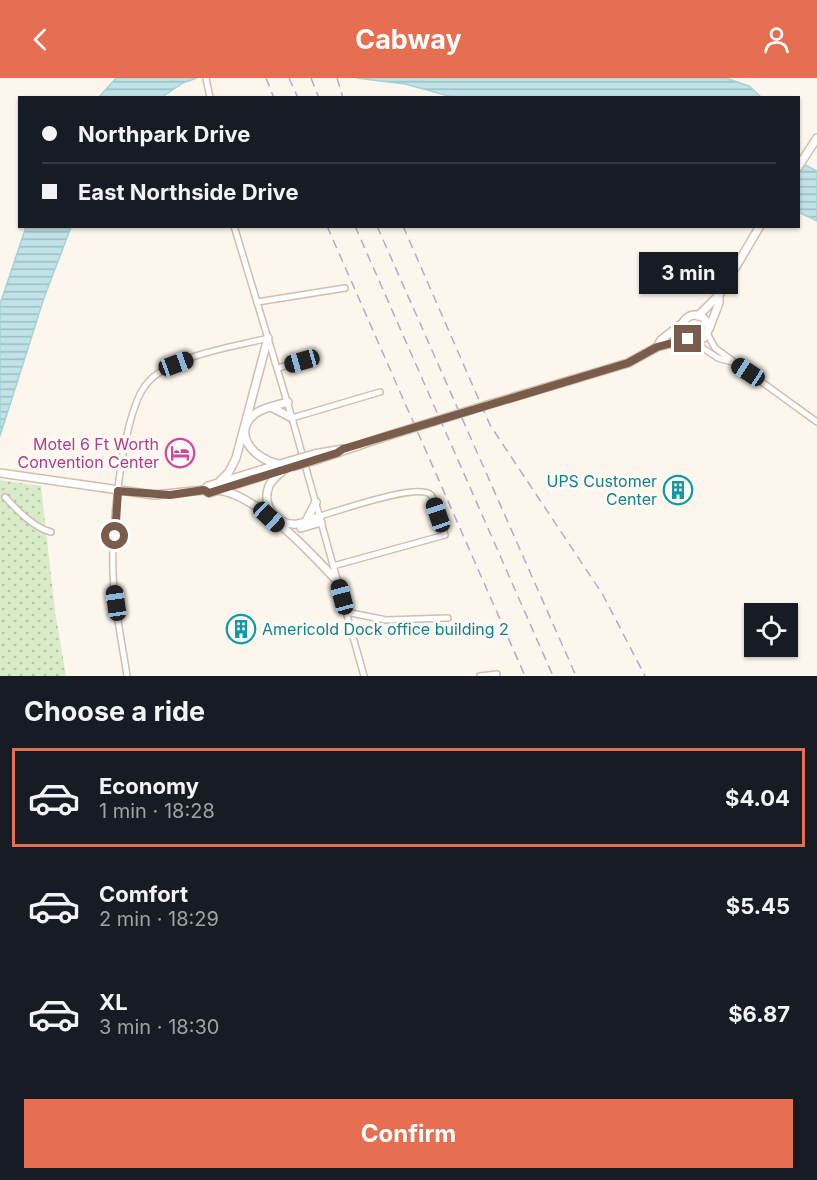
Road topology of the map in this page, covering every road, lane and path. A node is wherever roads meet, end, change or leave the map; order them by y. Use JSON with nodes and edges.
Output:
{"nodes":[{"id":1,"x":206,"y":78,"type":"edge"},
{"id":2,"x":210,"y":96,"type":"edge"},
{"id":3,"x":817,"y":138,"type":"edge"},
{"id":4,"x":800,"y":164,"type":"edge"},
{"id":5,"x":235,"y":228,"type":"edge"},
{"id":6,"x":759,"y":228,"type":"edge"},
{"id":7,"x":345,"y":288,"type":"dead end"},
{"id":8,"x":719,"y":295,"type":"junction"},
{"id":9,"x":257,"y":302,"type":"junction"},
{"id":10,"x":698,"y":316,"type":"junction"},
{"id":11,"x":684,"y":322,"type":"junction"},
{"id":12,"x":708,"y":332,"type":"junction"},
{"id":13,"x":268,"y":338,"type":"junction"},
{"id":14,"x":690,"y":340,"type":"junction"},
{"id":15,"x":657,"y":347,"type":"junction"},
{"id":16,"x":315,"y":357,"type":"dead end"},
{"id":17,"x":733,"y":362,"type":"junction"},
{"id":18,"x":278,"y":368,"type":"junction"},
{"id":19,"x":380,"y":392,"type":"dead end"},
{"id":20,"x":287,"y":400,"type":"junction"},
{"id":21,"x":271,"y":407,"type":"junction"},
{"id":22,"x":247,"y":414,"type":"junction"},
{"id":23,"x":292,"y":418,"type":"junction"},
{"id":24,"x":817,"y":422,"type":"edge"},
{"id":25,"x":287,"y":465,"type":"junction"},
{"id":26,"x":0,"y":473,"type":"edge"},
{"id":27,"x":217,"y":487,"type":"junction"},
{"id":28,"x":118,"y":491,"type":"junction"},
{"id":29,"x":5,"y":497,"type":"dead end"},
{"id":30,"x":316,"y":502,"type":"junction"},
{"id":31,"x":320,"y":519,"type":"junction"},
{"id":32,"x":305,"y":522,"type":"junction"},
{"id":33,"x":280,"y":527,"type":"junction"},
{"id":34,"x":51,"y":532,"type":"dead end"},
{"id":35,"x":333,"y":566,"type":"junction"},
{"id":36,"x":338,"y":582,"type":"junction"},
{"id":37,"x":346,"y":612,"type":"junction"},
{"id":38,"x":448,"y":618,"type":"dead end"},
{"id":39,"x":497,"y":674,"type":"dead end"},
{"id":40,"x":127,"y":676,"type":"edge"},
{"id":41,"x":364,"y":676,"type":"edge"},
{"id":42,"x":480,"y":676,"type":"edge"}],
"edges":[{"from":1,"to":2,"type":"street"},
{"from":3,"to":4,"type":"street"},
{"from":5,"to":9,"type":"street"},
{"from":6,"to":8,"type":"street"},
{"from":7,"to":9,"type":"street"},
{"from":8,"to":10,"type":"street"},
{"from":8,"to":12,"type":"street"},
{"from":9,"to":13,"type":"street"},
{"from":10,"to":11,"type":"street"},
{"from":10,"to":12,"type":"street"},
{"from":11,"to":14,"type":"street"},
{"from":11,"to":15,"type":"street"},
{"from":12,"to":14,"type":"street"},
{"from":12,"to":17,"type":"street"},
{"from":13,"to":18,"type":"street"},
{"from":13,"to":22,"type":"street"},
{"from":13,"to":28,"type":"street"},
{"from":14,"to":15,"type":"street"},
{"from":14,"to":17,"type":"street"},
{"from":15,"to":25,"type":"street","bridge":true},
{"from":16,"to":18,"type":"street"},
{"from":17,"to":24,"type":"street"},
{"from":18,"to":20,"type":"street"},
{"from":19,"to":23,"type":"street"},
{"from":20,"to":21,"type":"street"},
{"from":20,"to":22,"type":"street"},
{"from":20,"to":23,"type":"street"},
{"from":21,"to":23,"type":"street"},
{"from":21,"to":25,"type":"street"},
{"from":22,"to":27,"type":"street"},
{"from":23,"to":30,"type":"street"},
{"from":25,"to":27,"type":"street"},
{"from":25,"to":32,"type":"street"},
{"from":26,"to":28,"type":"street"},
{"from":27,"to":28,"type":"street"},
{"from":27,"to":33,"type":"street"},
{"from":28,"to":40,"type":"street"},
{"from":29,"to":34,"type":"street"},
{"from":30,"to":31,"type":"street"},
{"from":30,"to":32,"type":"street"},
{"from":31,"to":32,"type":"street"},
{"from":31,"to":33,"type":"street"},
{"from":31,"to":35,"type":"street"},
{"from":31,"to":35,"type":"street"},
{"from":33,"to":36,"type":"street"},
{"from":35,"to":36,"type":"street"},
{"from":36,"to":37,"type":"street"},
{"from":37,"to":38,"type":"street"},
{"from":37,"to":41,"type":"street"},
{"from":39,"to":42,"type":"street"}]}
